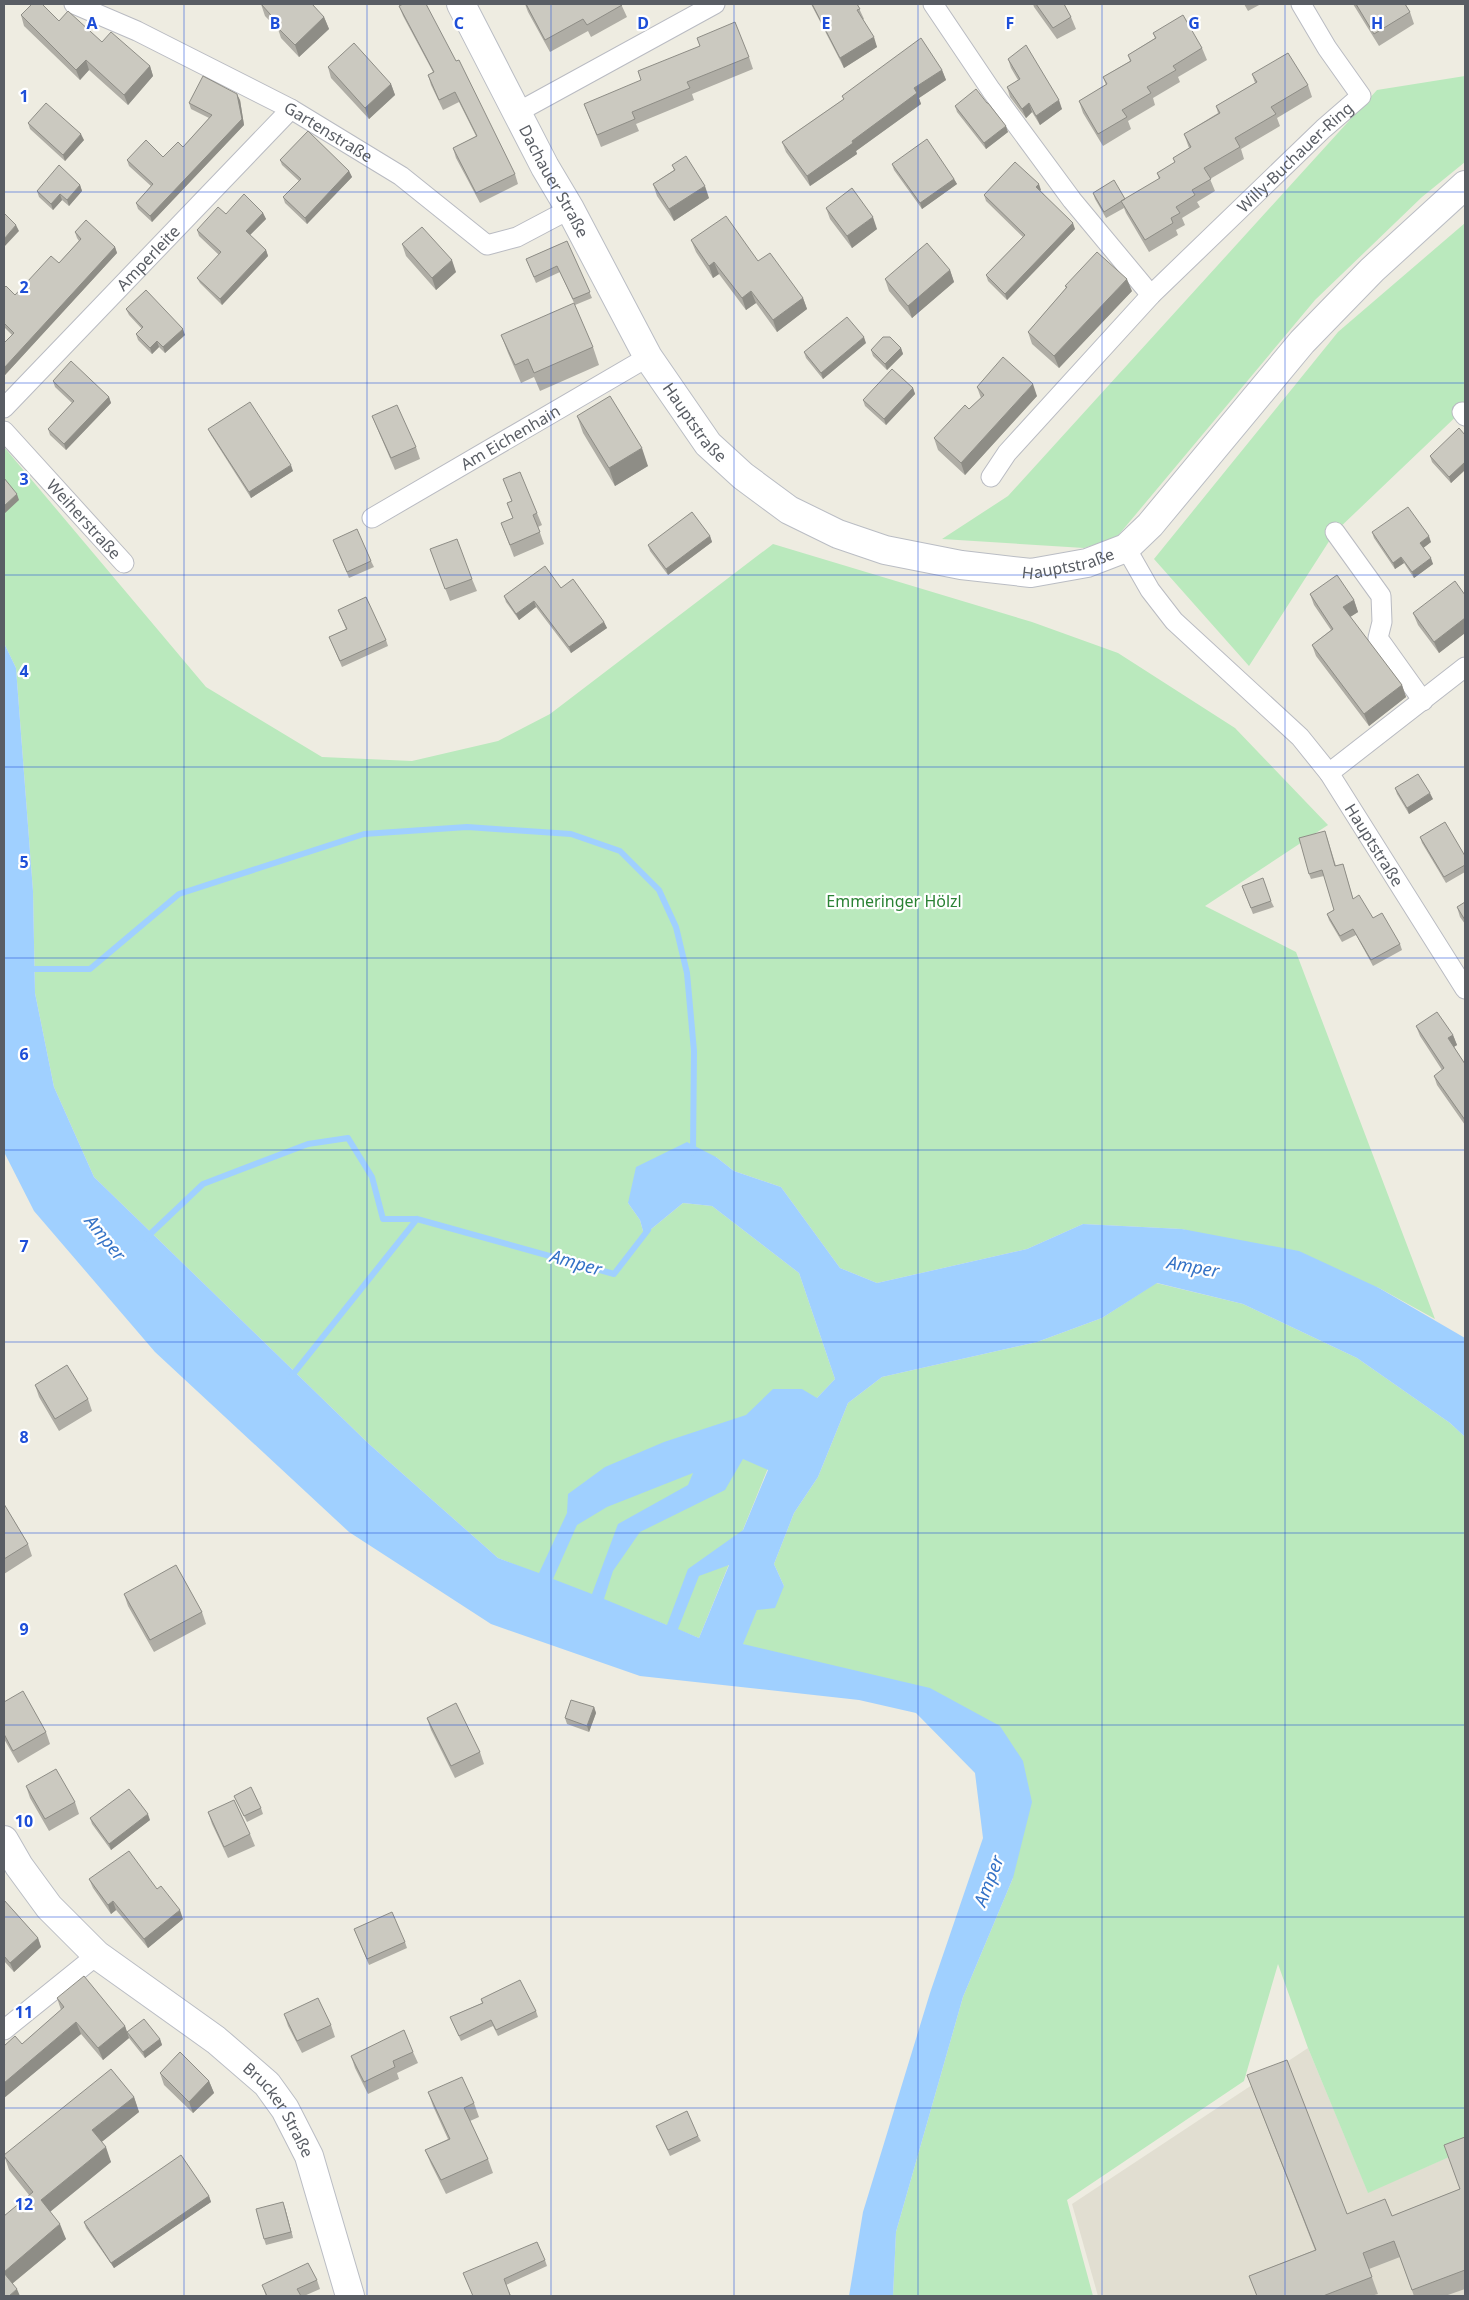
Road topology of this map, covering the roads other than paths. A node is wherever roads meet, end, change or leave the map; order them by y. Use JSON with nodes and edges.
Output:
{"nodes":[{"id":1,"x":74,"y":4,"type":"edge"},
{"id":2,"x":461,"y":4,"type":"edge"},
{"id":3,"x":715,"y":4,"type":"edge"},
{"id":4,"x":933,"y":4,"type":"edge"},
{"id":5,"x":1301,"y":4,"type":"edge"},
{"id":6,"x":291,"y":109,"type":"junction"},
{"id":7,"x":518,"y":112,"type":"junction"},
{"id":8,"x":1465,"y":185,"type":"edge"},
{"id":9,"x":570,"y":209,"type":"junction"},
{"id":10,"x":1151,"y":295,"type":"junction"},
{"id":11,"x":648,"y":357,"type":"junction"},
{"id":12,"x":4,"y":408,"type":"edge"},
{"id":13,"x":4,"y":431,"type":"edge"},
{"id":14,"x":991,"y":477,"type":"dead end"},
{"id":15,"x":372,"y":518,"type":"dead end"},
{"id":16,"x":1335,"y":532,"type":"dead end"},
{"id":17,"x":1126,"y":548,"type":"junction"},
{"id":18,"x":124,"y":563,"type":"dead end"},
{"id":19,"x":1465,"y":667,"type":"edge"},
{"id":20,"x":1423,"y":701,"type":"junction"},
{"id":21,"x":1329,"y":773,"type":"junction"},
{"id":22,"x":1465,"y":989,"type":"edge"},
{"id":23,"x":4,"y":1840,"type":"edge"},
{"id":24,"x":97,"y":1955,"type":"junction"},
{"id":25,"x":4,"y":2030,"type":"edge"},
{"id":26,"x":350,"y":2296,"type":"edge"}],
"edges":[{"from":1,"to":6,"type":"street","name":"Gartenstraße"},
{"from":2,"to":7,"type":"street","name":"Dachauer Straße"},
{"from":3,"to":7,"type":"street"},
{"from":4,"to":10,"type":"street"},
{"from":5,"to":10,"type":"street","name":"Willy-Buchauer-Ring"},
{"from":6,"to":9,"type":"street","name":"Gartenstraße"},
{"from":6,"to":12,"type":"street","name":"Amperleite"},
{"from":7,"to":9,"type":"street","name":"Dachauer Straße"},
{"from":8,"to":17,"type":"street"},
{"from":9,"to":11,"type":"street","name":"Dachauer Straße"},
{"from":10,"to":14,"type":"street","name":"Willy-Buchauer-Ring"},
{"from":11,"to":15,"type":"street","name":"Am Eichenhain"},
{"from":11,"to":17,"type":"street","name":"Hauptstraße"},
{"from":13,"to":18,"type":"street","name":"Weiherstraße"},
{"from":16,"to":20,"type":"street"},
{"from":17,"to":21,"type":"street","name":"Hauptstraße"},
{"from":19,"to":20,"type":"street"},
{"from":20,"to":21,"type":"street"},
{"from":21,"to":22,"type":"street","name":"Hauptstraße"},
{"from":23,"to":24,"type":"street","name":"Brucker Straße"},
{"from":24,"to":25,"type":"street"},
{"from":24,"to":26,"type":"street","name":"Brucker Straße"}]}
